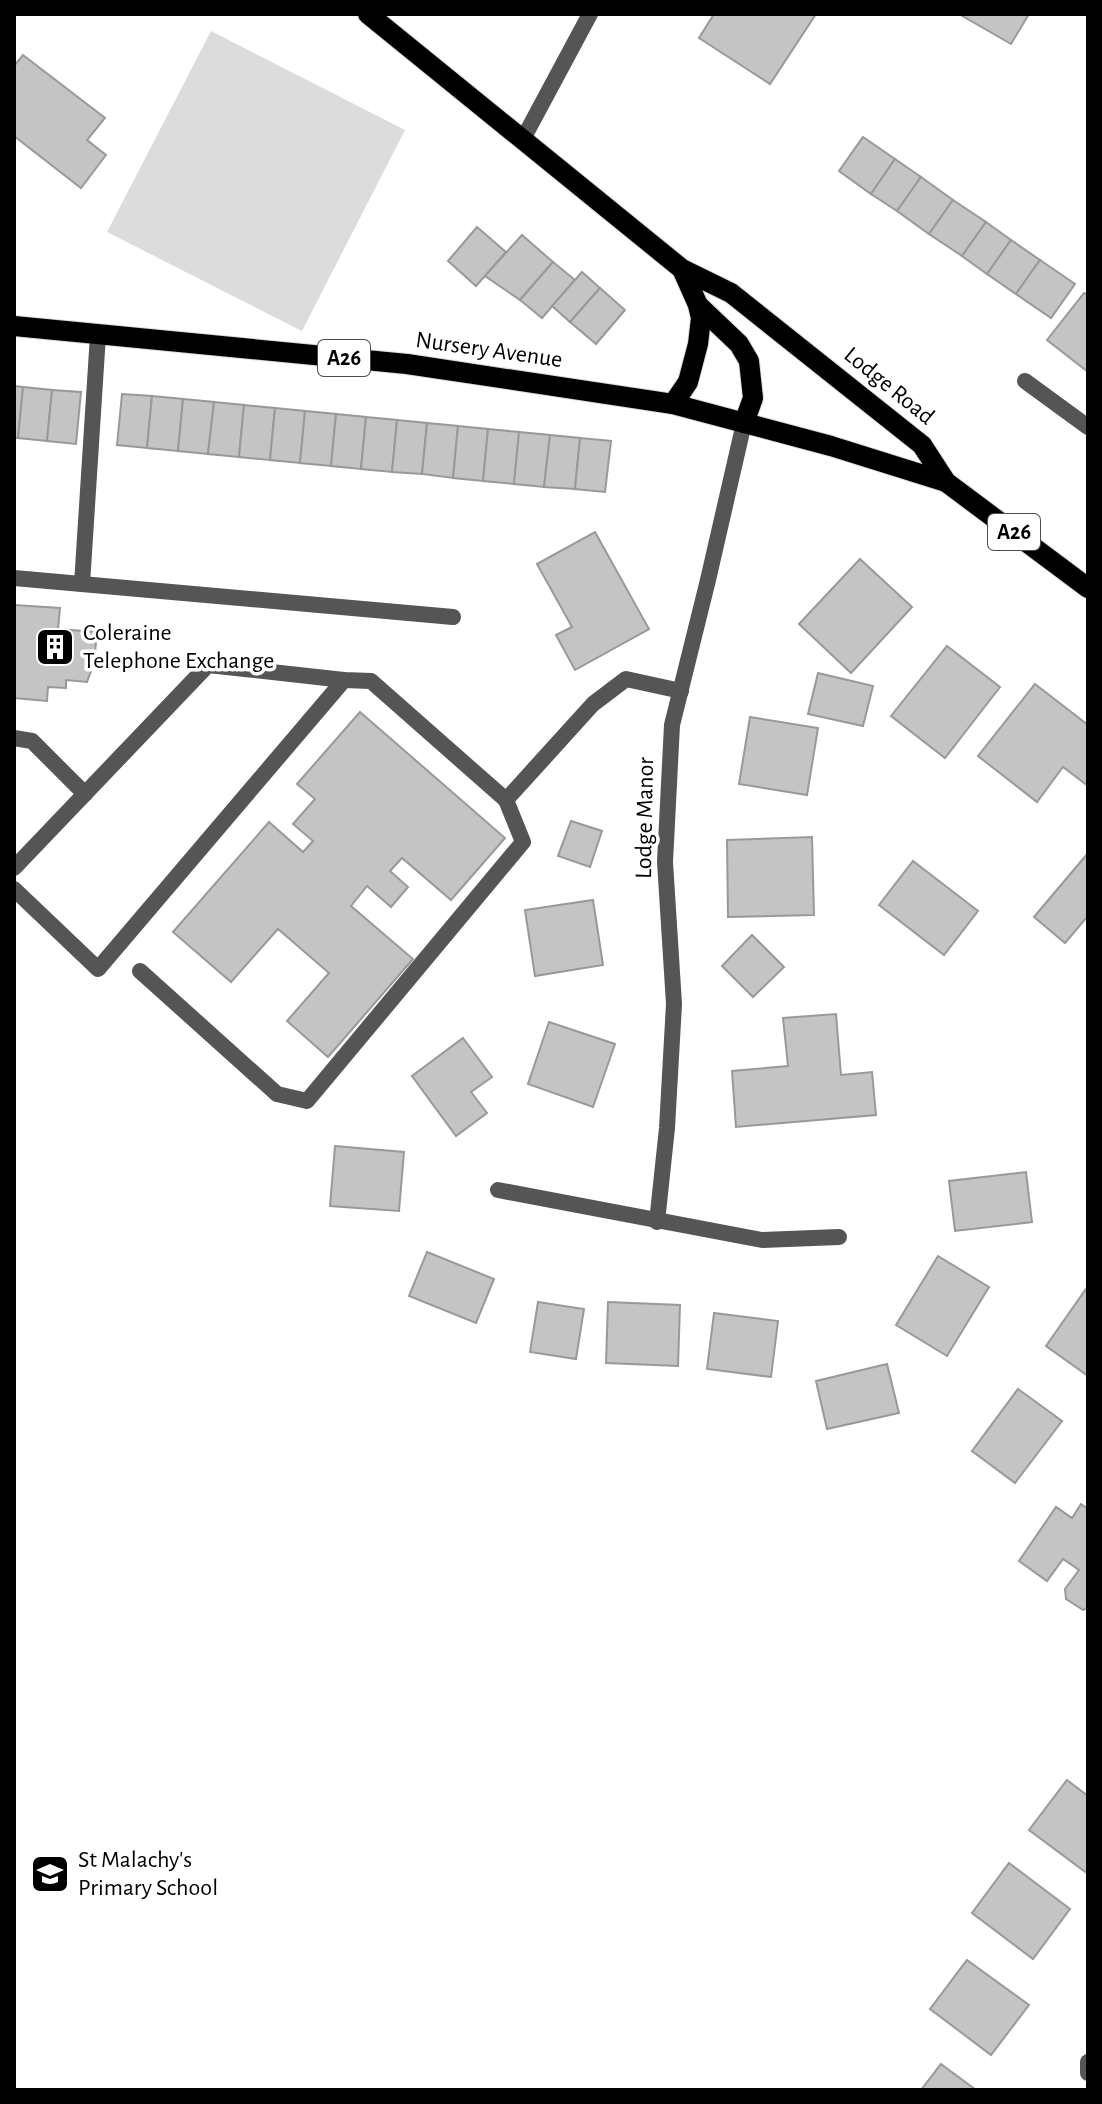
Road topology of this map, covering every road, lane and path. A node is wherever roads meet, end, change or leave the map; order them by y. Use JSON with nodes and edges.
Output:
{"nodes":[{"id":1,"x":368,"y":14,"type":"edge"},
{"id":2,"x":590,"y":14,"type":"edge"},
{"id":3,"x":523,"y":139,"type":"junction"},
{"id":4,"x":682,"y":269,"type":"junction"},
{"id":5,"x":698,"y":305,"type":"junction"},
{"id":6,"x":14,"y":326,"type":"edge"},
{"id":7,"x":98,"y":335,"type":"junction"},
{"id":8,"x":1025,"y":381,"type":"dead end"},
{"id":9,"x":673,"y":404,"type":"junction"},
{"id":10,"x":744,"y":423,"type":"junction"},
{"id":11,"x":1088,"y":427,"type":"edge"},
{"id":12,"x":946,"y":482,"type":"junction"},
{"id":13,"x":14,"y":578,"type":"edge"},
{"id":14,"x":1086,"y":581,"type":"edge"},
{"id":15,"x":82,"y":584,"type":"junction"},
{"id":16,"x":453,"y":617,"type":"dead end"},
{"id":17,"x":344,"y":680,"type":"junction"},
{"id":18,"x":681,"y":691,"type":"junction"},
{"id":19,"x":14,"y":738,"type":"edge"},
{"id":20,"x":85,"y":794,"type":"junction"},
{"id":21,"x":506,"y":800,"type":"junction"},
{"id":22,"x":14,"y":868,"type":"edge"},
{"id":23,"x":14,"y":889,"type":"edge"},
{"id":24,"x":140,"y":971,"type":"dead end"},
{"id":25,"x":498,"y":1190,"type":"dead end"},
{"id":26,"x":657,"y":1222,"type":"junction"},
{"id":27,"x":839,"y":1237,"type":"dead end"},
{"id":28,"x":1088,"y":2062,"type":"edge"},
{"id":29,"x":1088,"y":2073,"type":"edge"}],
"edges":[{"from":1,"to":3,"type":"main road","name":"Lodge Road","number":"A26"},
{"from":2,"to":3,"type":"street"},
{"from":3,"to":4,"type":"main road","name":"Lodge Road","number":"A26"},
{"from":4,"to":5,"type":"main road","name":"Lodge Road","number":"A26"},
{"from":4,"to":12,"type":"main road","name":"Lodge Road","number":"A26"},
{"from":5,"to":9,"type":"main road","name":"Lodge Road","number":"A26"},
{"from":5,"to":10,"type":"main road","name":"Lodge Road","number":"A26"},
{"from":6,"to":7,"type":"main road","name":"Nursery Avenue","number":"A26"},
{"from":7,"to":9,"type":"main road","name":"Nursery Avenue","number":"A26"},
{"from":7,"to":15,"type":"street"},
{"from":8,"to":11,"type":"street"},
{"from":9,"to":10,"type":"main road","name":"Nursery Avenue","number":"A26"},
{"from":10,"to":12,"type":"main road","name":"Nursery Avenue","number":"A26"},
{"from":10,"to":18,"type":"street","name":"Lodge Manor"},
{"from":12,"to":14,"type":"main road","name":"Lodge Road","number":"A26"},
{"from":13,"to":15,"type":"street"},
{"from":15,"to":16,"type":"street"},
{"from":17,"to":20,"type":"street"},
{"from":17,"to":21,"type":"street"},
{"from":17,"to":23,"type":"street"},
{"from":18,"to":21,"type":"street"},
{"from":18,"to":26,"type":"street","name":"Lodge Manor"},
{"from":19,"to":20,"type":"street"},
{"from":20,"to":22,"type":"street"},
{"from":21,"to":24,"type":"street"},
{"from":25,"to":26,"type":"street"},
{"from":26,"to":27,"type":"street"},
{"from":28,"to":29,"type":"street"}]}
